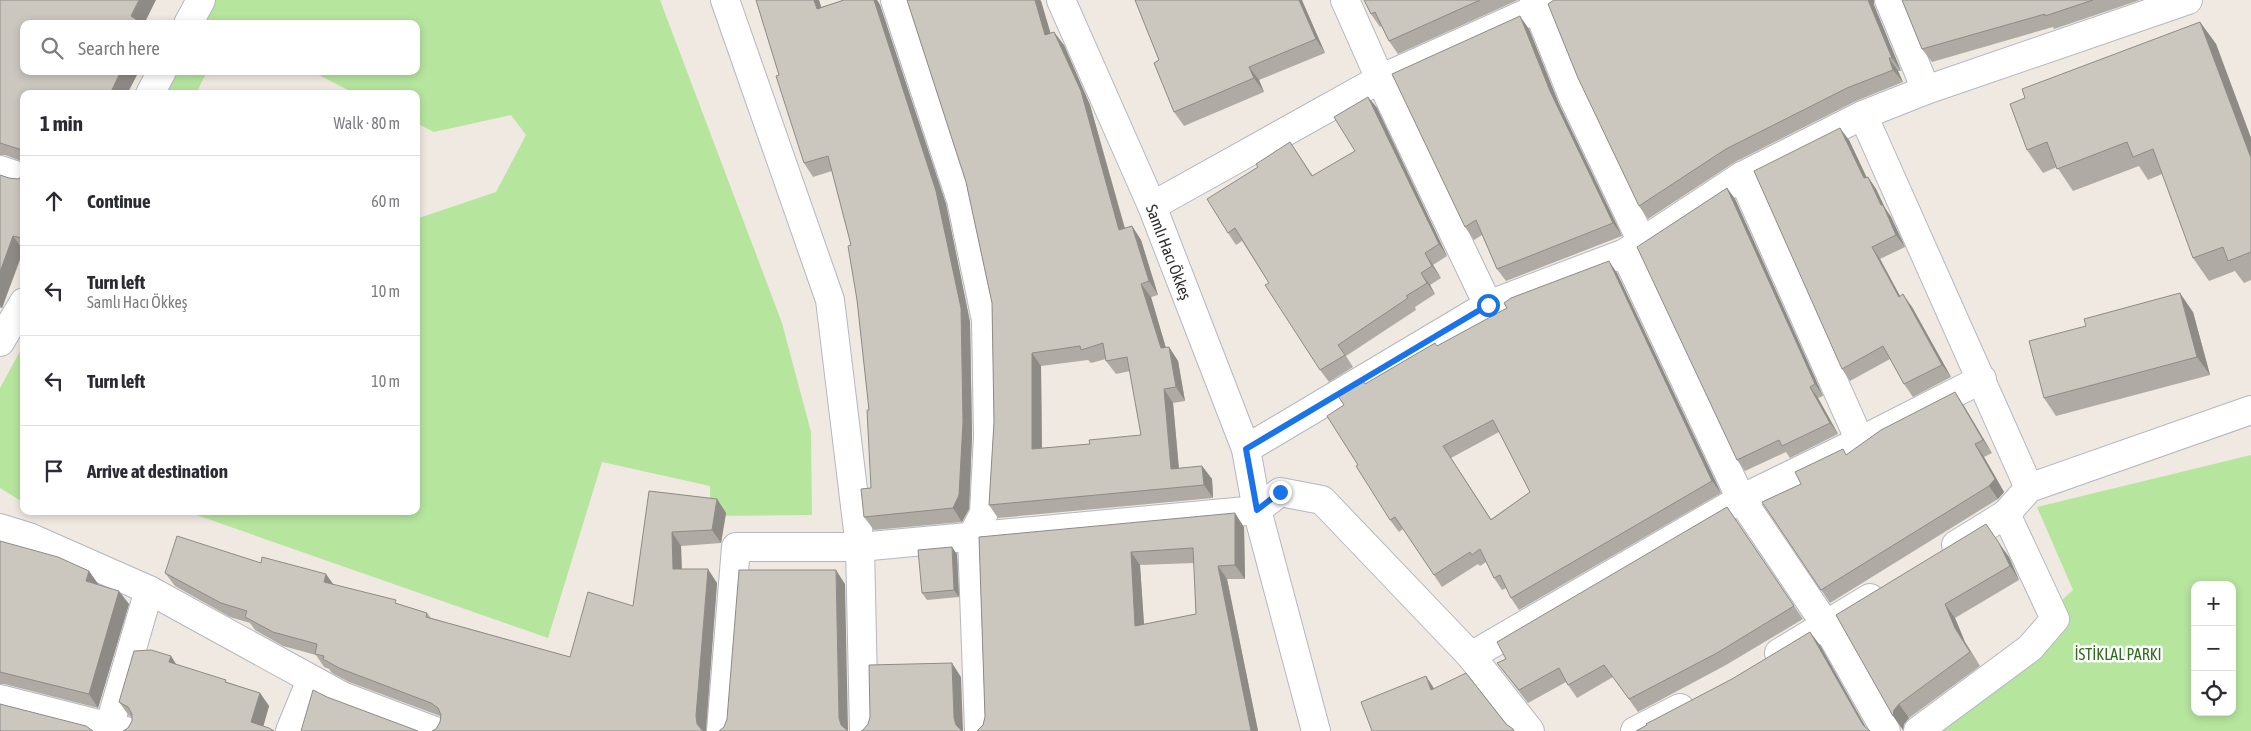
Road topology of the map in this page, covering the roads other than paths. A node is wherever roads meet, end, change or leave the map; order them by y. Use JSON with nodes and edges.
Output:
{"nodes":[{"id":1,"x":201,"y":0,"type":"edge"},
{"id":2,"x":725,"y":0,"type":"edge"},
{"id":3,"x":895,"y":0,"type":"edge"},
{"id":4,"x":1061,"y":0,"type":"edge"},
{"id":5,"x":1345,"y":0,"type":"edge"},
{"id":6,"x":1889,"y":0,"type":"edge"},
{"id":7,"x":2188,"y":0,"type":"edge"},
{"id":8,"x":1543,"y":3,"type":"edge"},
{"id":9,"x":190,"y":20,"type":"edge"},
{"id":10,"x":160,"y":75,"type":"edge"},
{"id":11,"x":1380,"y":79,"type":"junction"},
{"id":12,"x":152,"y":90,"type":"edge"},
{"id":13,"x":1926,"y":90,"type":"junction"},
{"id":14,"x":1863,"y":115,"type":"junction"},
{"id":15,"x":0,"y":170,"type":"edge"},
{"id":16,"x":1742,"y":176,"type":"junction"},
{"id":17,"x":20,"y":177,"type":"edge"},
{"id":18,"x":1152,"y":206,"type":"junction"},
{"id":19,"x":1634,"y":247,"type":"junction"},
{"id":20,"x":1488,"y":305,"type":"junction"},
{"id":21,"x":1982,"y":379,"type":"junction"},
{"id":22,"x":2251,"y":410,"type":"edge"},
{"id":23,"x":1860,"y":441,"type":"junction"},
{"id":24,"x":1246,"y":449,"type":"junction"},
{"id":25,"x":2029,"y":488,"type":"junction"},
{"id":26,"x":1741,"y":499,"type":"junction"},
{"id":27,"x":1257,"y":510,"type":"junction"},
{"id":28,"x":2006,"y":514,"type":"junction"},
{"id":29,"x":0,"y":528,"type":"edge"},
{"id":30,"x":972,"y":537,"type":"junction"},
{"id":31,"x":860,"y":547,"type":"junction"},
{"id":32,"x":1933,"y":559,"type":"edge"},
{"id":33,"x":1892,"y":584,"type":"edge"},
{"id":34,"x":149,"y":590,"type":"junction"},
{"id":35,"x":1826,"y":625,"type":"junction"},
{"id":36,"x":1472,"y":656,"type":"junction"},
{"id":37,"x":1759,"y":664,"type":"edge"},
{"id":38,"x":311,"y":680,"type":"junction"},
{"id":39,"x":1701,"y":697,"type":"edge"},
{"id":40,"x":0,"y":700,"type":"edge"},
{"id":41,"x":114,"y":729,"type":"edge"},
{"id":42,"x":290,"y":731,"type":"edge"},
{"id":43,"x":435,"y":731,"type":"edge"},
{"id":44,"x":721,"y":731,"type":"edge"},
{"id":45,"x":864,"y":731,"type":"edge"},
{"id":46,"x":979,"y":731,"type":"edge"},
{"id":47,"x":1316,"y":731,"type":"edge"},
{"id":48,"x":1530,"y":731,"type":"edge"},
{"id":49,"x":1635,"y":731,"type":"edge"},
{"id":50,"x":1886,"y":731,"type":"edge"},
{"id":51,"x":1918,"y":731,"type":"edge"}],
"edges":[{"from":1,"to":9,"type":"street"},
{"from":2,"to":31,"type":"street"},
{"from":3,"to":30,"type":"street"},
{"from":4,"to":18,"type":"street","name":"Samlı Hacı Ökkeş"},
{"from":5,"to":11,"type":"street"},
{"from":6,"to":13,"type":"street"},
{"from":7,"to":13,"type":"street"},
{"from":8,"to":11,"type":"street"},
{"from":8,"to":19,"type":"street"},
{"from":10,"to":12,"type":"street"},
{"from":11,"to":18,"type":"street"},
{"from":11,"to":20,"type":"street"},
{"from":13,"to":14,"type":"street"},
{"from":14,"to":16,"type":"street"},
{"from":14,"to":21,"type":"street"},
{"from":15,"to":17,"type":"street"},
{"from":16,"to":19,"type":"street"},
{"from":16,"to":23,"type":"street"},
{"from":18,"to":24,"type":"street","name":"Samlı Hacı Ökkeş"},
{"from":19,"to":20,"type":"street"},
{"from":19,"to":26,"type":"street"},
{"from":20,"to":24,"type":"street"},
{"from":21,"to":23,"type":"street"},
{"from":21,"to":25,"type":"street"},
{"from":22,"to":25,"type":"street"},
{"from":23,"to":26,"type":"street"},
{"from":24,"to":27,"type":"street","name":"Samlı Hacı Ökkeş"},
{"from":25,"to":28,"type":"street"},
{"from":26,"to":35,"type":"street"},
{"from":26,"to":36,"type":"street"},
{"from":27,"to":30,"type":"street"},
{"from":27,"to":36,"type":"street"},
{"from":27,"to":47,"type":"street","name":"Samlı Hacı Ökkeş"},
{"from":28,"to":32,"type":"street"},
{"from":28,"to":51,"type":"street"},
{"from":29,"to":34,"type":"street"},
{"from":30,"to":31,"type":"street"},
{"from":30,"to":46,"type":"street"},
{"from":31,"to":44,"type":"street"},
{"from":31,"to":45,"type":"street"},
{"from":33,"to":35,"type":"street"},
{"from":34,"to":38,"type":"street"},
{"from":34,"to":41,"type":"street"},
{"from":35,"to":37,"type":"street"},
{"from":35,"to":50,"type":"street"},
{"from":36,"to":48,"type":"street"},
{"from":38,"to":42,"type":"street"},
{"from":38,"to":43,"type":"street"},
{"from":39,"to":49,"type":"street"},
{"from":40,"to":41,"type":"street"}]}
